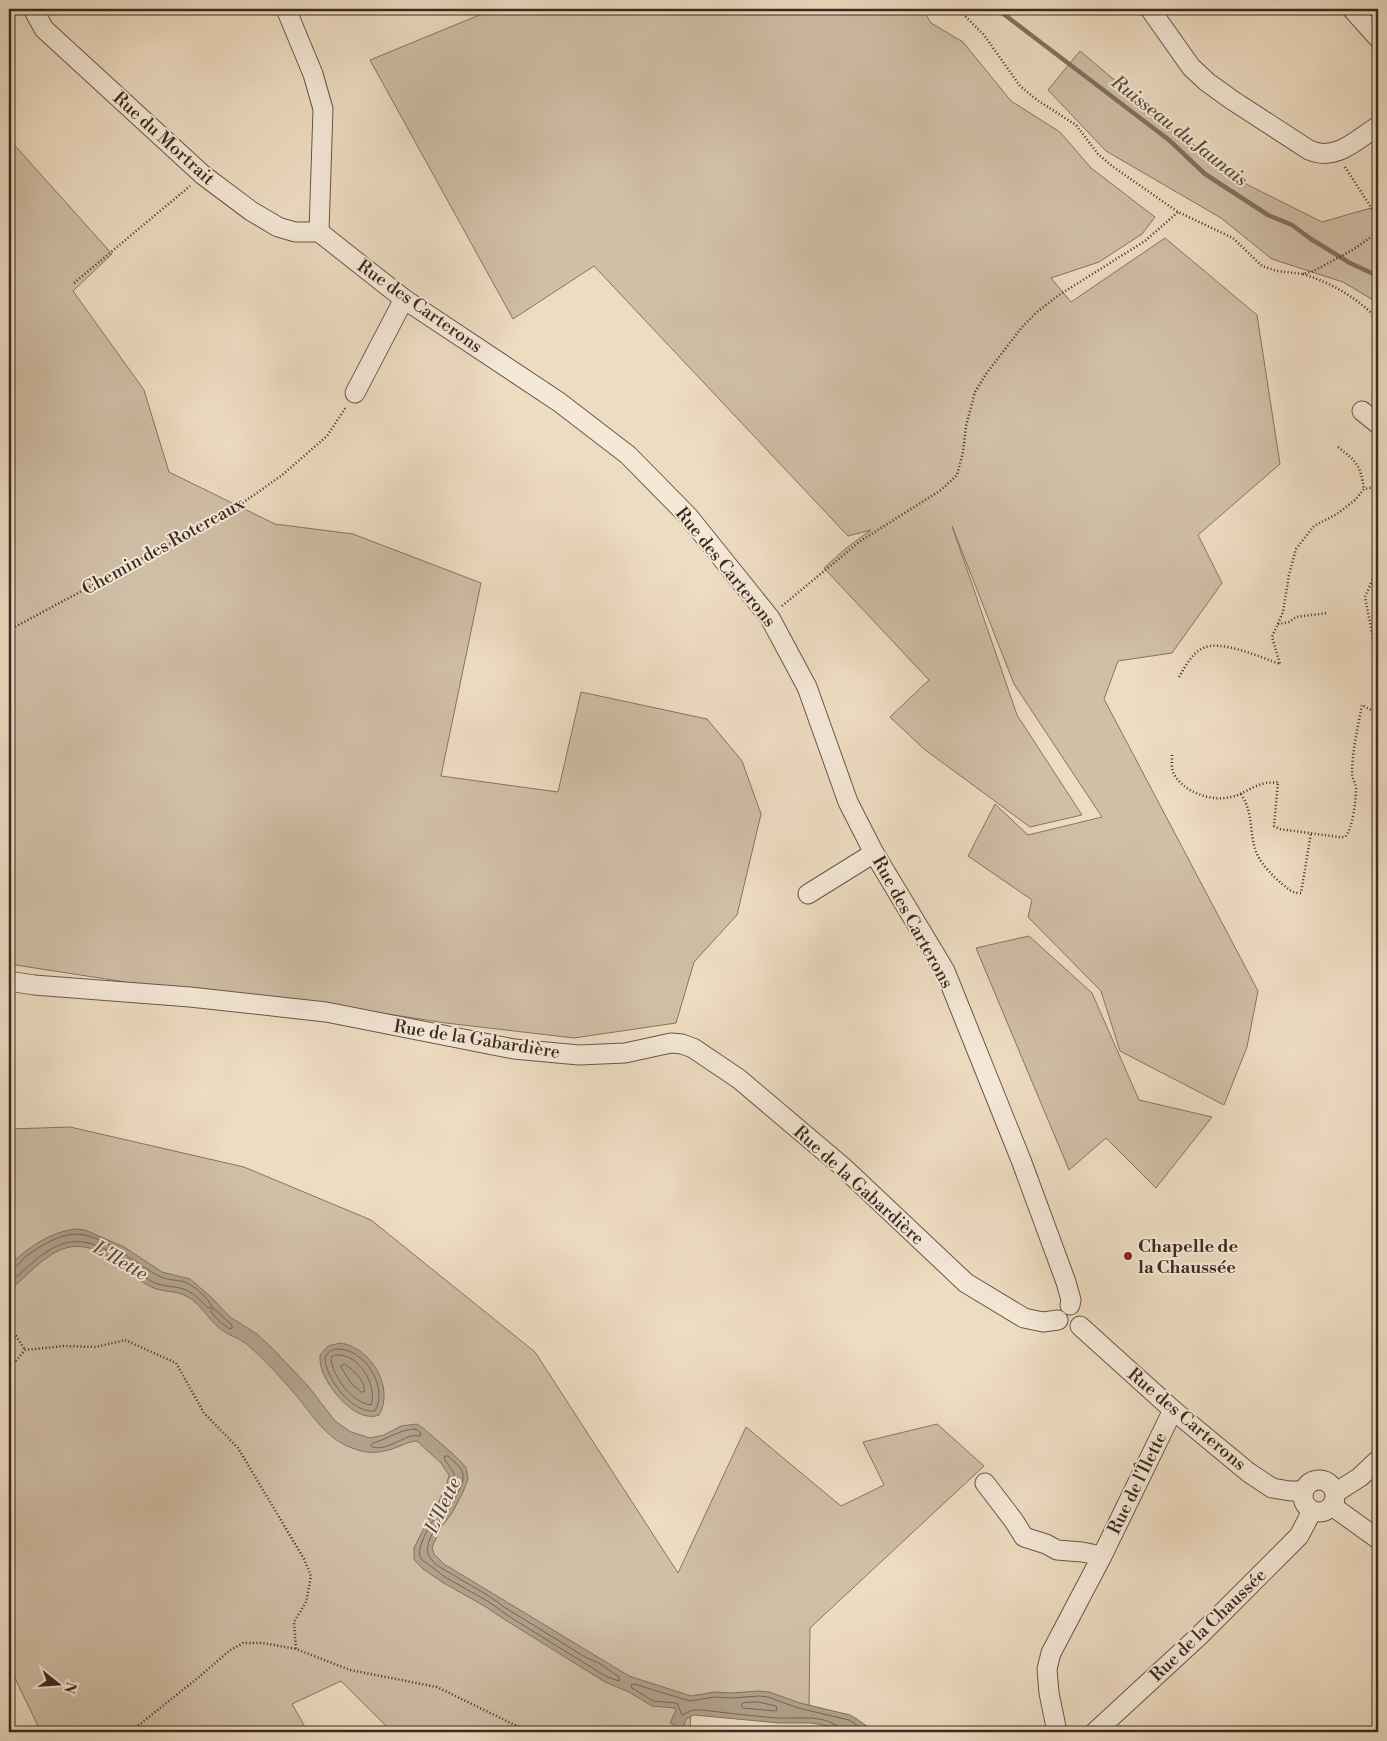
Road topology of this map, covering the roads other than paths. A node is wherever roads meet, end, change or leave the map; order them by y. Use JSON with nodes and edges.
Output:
{"nodes":[{"id":1,"x":32,"y":9,"type":"edge"},
{"id":2,"x":286,"y":9,"type":"edge"},
{"id":3,"x":1150,"y":9,"type":"edge"},
{"id":4,"x":1352,"y":9,"type":"edge"},
{"id":5,"x":1378,"y":38,"type":"edge"},
{"id":6,"x":1378,"y":126,"type":"edge"},
{"id":7,"x":319,"y":232,"type":"junction"},
{"id":8,"x":404,"y":299,"type":"junction"},
{"id":9,"x":355,"y":393,"type":"road end"},
{"id":10,"x":1362,"y":411,"type":"dead end"},
{"id":11,"x":1378,"y":424,"type":"edge"},
{"id":12,"x":874,"y":854,"type":"junction"},
{"id":13,"x":808,"y":894,"type":"dead end"},
{"id":14,"x":9,"y":981,"type":"edge"},
{"id":15,"x":1070,"y":1305,"type":"junction"},
{"id":16,"x":1058,"y":1320,"type":"junction"},
{"id":17,"x":1080,"y":1326,"type":"junction"},
{"id":18,"x":1173,"y":1410,"type":"junction"},
{"id":19,"x":1378,"y":1460,"type":"edge"},
{"id":20,"x":985,"y":1483,"type":"dead end"},
{"id":21,"x":1304,"y":1491,"type":"junction"},
{"id":22,"x":1334,"y":1499,"type":"junction"},
{"id":23,"x":1312,"y":1510,"type":"junction"},
{"id":24,"x":1378,"y":1539,"type":"edge"},
{"id":25,"x":1102,"y":1556,"type":"junction"},
{"id":26,"x":1057,"y":1732,"type":"edge"},
{"id":27,"x":1095,"y":1732,"type":"edge"}],
"edges":[{"from":1,"to":7,"type":"street","name":"Rue du Mortrait"},
{"from":2,"to":7,"type":"street"},
{"from":3,"to":6,"type":"street"},
{"from":4,"to":5,"type":"street"},
{"from":7,"to":8,"type":"street","name":"Rue des Carterons"},
{"from":8,"to":9,"type":"street"},
{"from":8,"to":12,"type":"street","name":"Rue des Carterons"},
{"from":10,"to":11,"type":"street"},
{"from":12,"to":13,"type":"street"},
{"from":12,"to":15,"type":"street","name":"Rue des Carterons"},
{"from":14,"to":16,"type":"street","name":"Rue de la Gabardière"},
{"from":15,"to":16,"type":"street"},
{"from":15,"to":17,"type":"street"},
{"from":16,"to":17,"type":"street"},
{"from":17,"to":18,"type":"street","name":"Rue des Carterons"},
{"from":18,"to":21,"type":"street","name":"Rue des Carterons"},
{"from":18,"to":25,"type":"street","name":"Rue de l'Îlette"},
{"from":19,"to":22,"type":"street"},
{"from":20,"to":25,"type":"street","name":"Rue de l'Îlette"},
{"from":21,"to":22,"type":"street"},
{"from":21,"to":23,"type":"street"},
{"from":22,"to":23,"type":"street"},
{"from":22,"to":24,"type":"street"},
{"from":23,"to":27,"type":"street","name":"Rue de la Chaussée"},
{"from":25,"to":26,"type":"street","name":"Rue de l'Îlette"}]}
